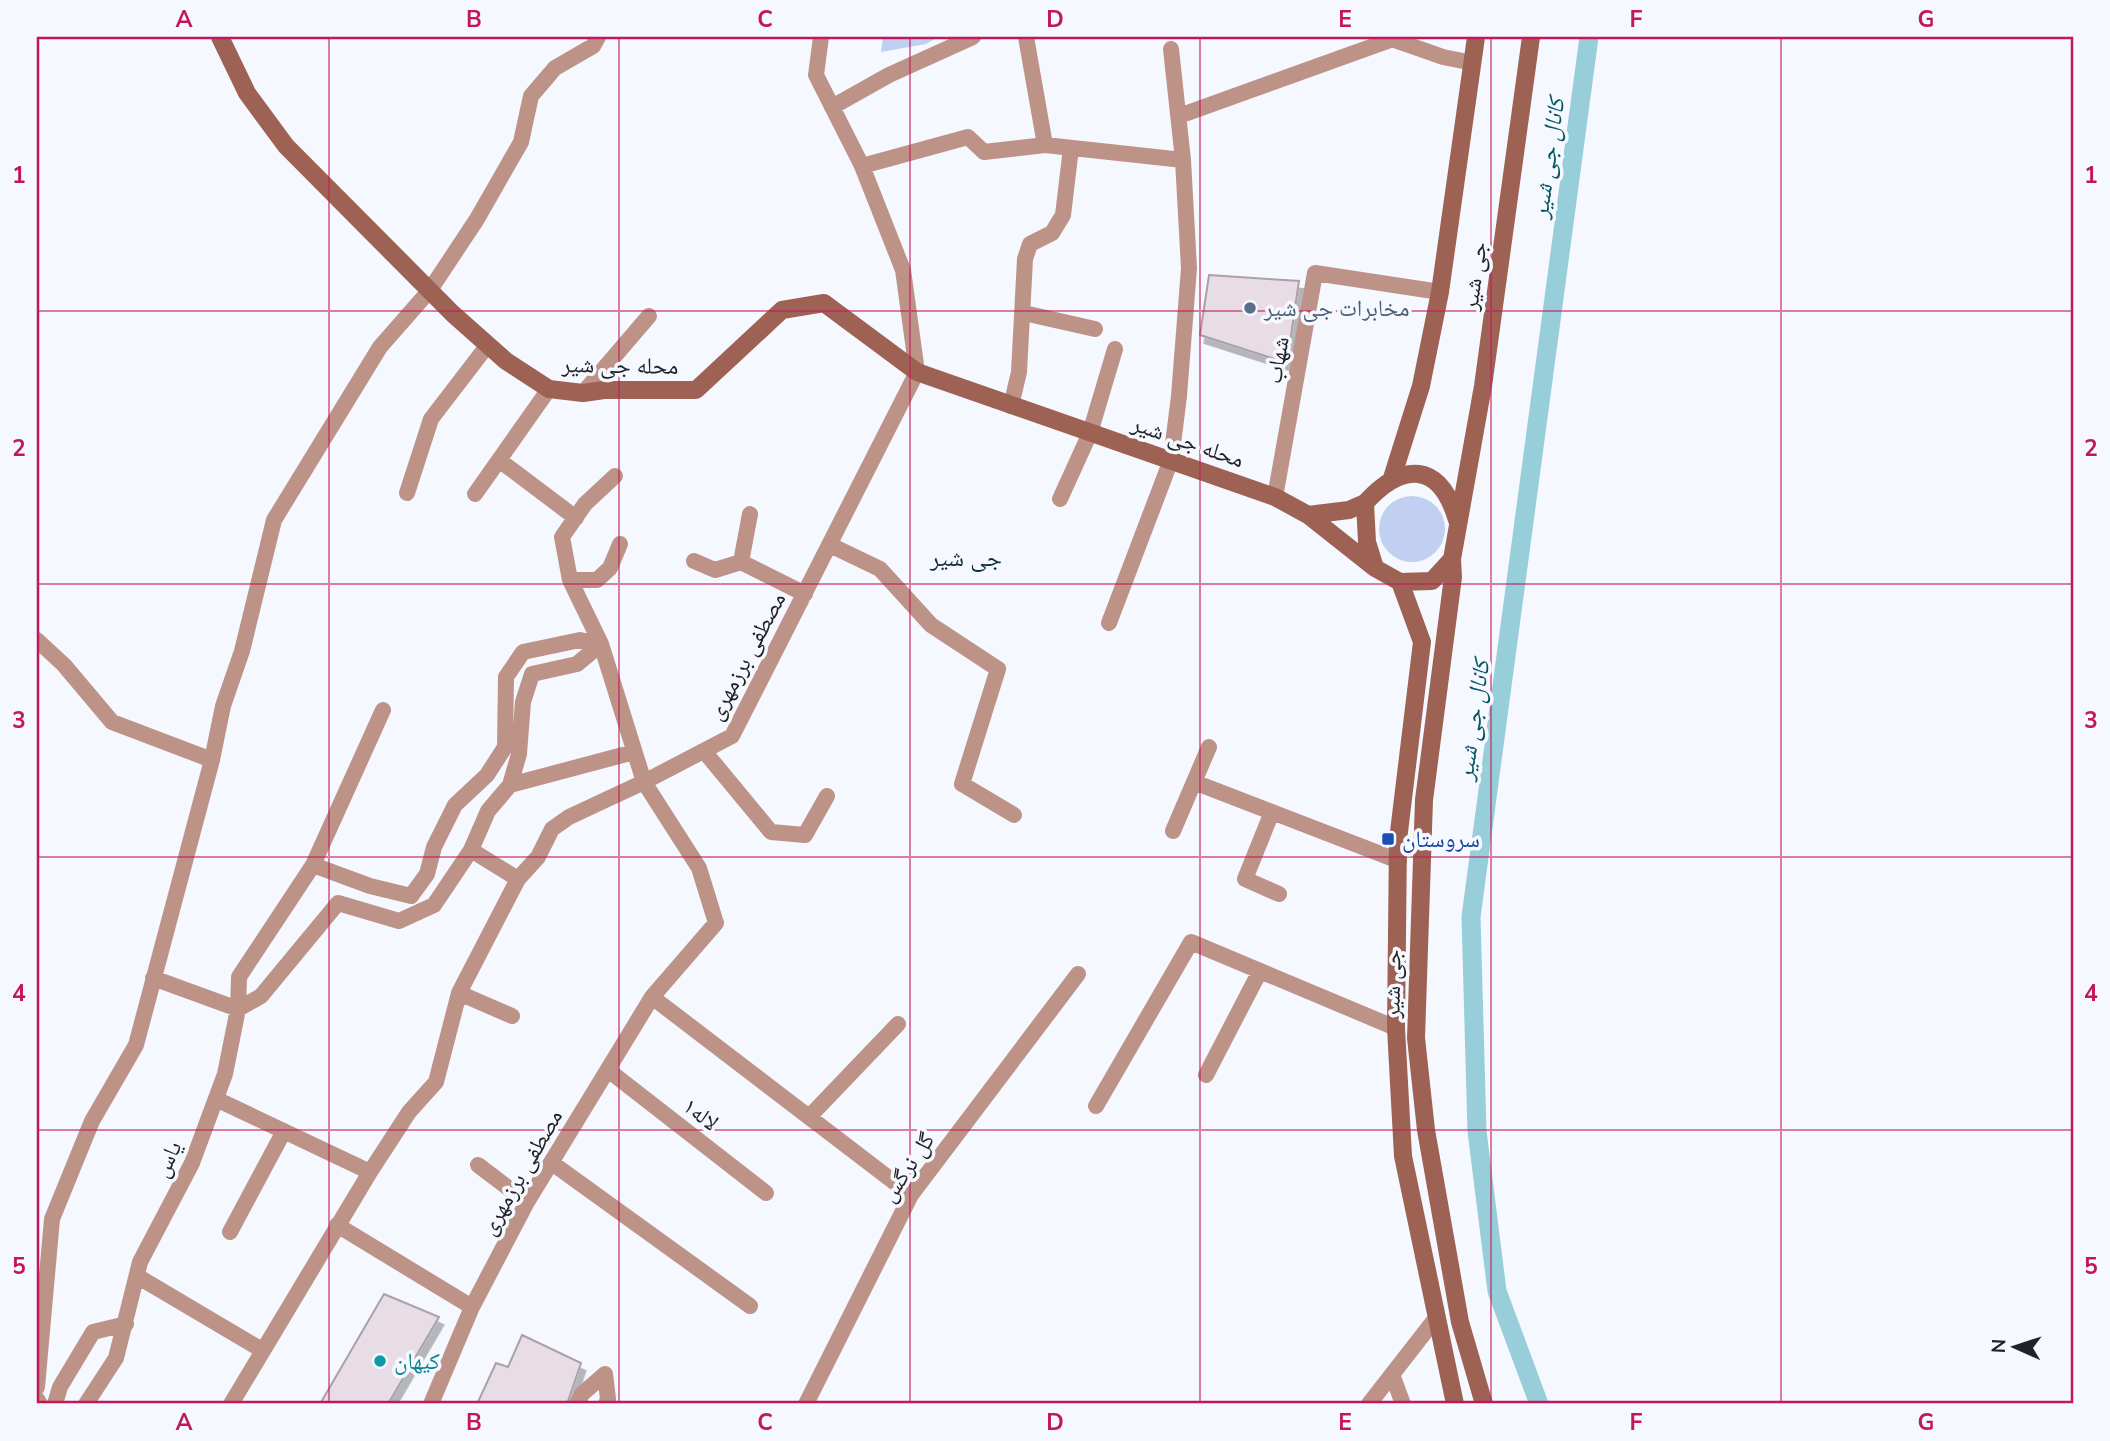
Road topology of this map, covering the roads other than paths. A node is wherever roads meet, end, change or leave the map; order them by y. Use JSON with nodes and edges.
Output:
{"nodes":[{"id":1,"x":220,"y":37,"type":"edge"},
{"id":2,"x":598,"y":37,"type":"edge"},
{"id":3,"x":821,"y":37,"type":"edge"},
{"id":4,"x":973,"y":37,"type":"edge"},
{"id":5,"x":1027,"y":37,"type":"edge"},
{"id":6,"x":1476,"y":37,"type":"edge"},
{"id":7,"x":1531,"y":37,"type":"edge"},
{"id":8,"x":1390,"y":38,"type":"edge"},
{"id":9,"x":1171,"y":49,"type":"dead end"},
{"id":10,"x":1473,"y":62,"type":"junction"},
{"id":11,"x":832,"y":107,"type":"junction"},
{"id":12,"x":1178,"y":116,"type":"junction"},
{"id":13,"x":1045,"y":145,"type":"junction"},
{"id":14,"x":1071,"y":148,"type":"junction"},
{"id":15,"x":1183,"y":160,"type":"junction"},
{"id":16,"x":862,"y":166,"type":"junction"},
{"id":17,"x":430,"y":290,"type":"junction"},
{"id":18,"x":1440,"y":292,"type":"junction"},
{"id":19,"x":1024,"y":313,"type":"junction"},
{"id":20,"x":649,"y":316,"type":"dead end"},
{"id":21,"x":1095,"y":329,"type":"dead end"},
{"id":22,"x":487,"y":346,"type":"junction"},
{"id":23,"x":1115,"y":349,"type":"dead end"},
{"id":24,"x":917,"y":372,"type":"junction"},
{"id":25,"x":549,"y":389,"type":"junction"},
{"id":26,"x":583,"y":393,"type":"junction"},
{"id":27,"x":1010,"y":406,"type":"junction"},
{"id":28,"x":1090,"y":433,"type":"junction"},
{"id":29,"x":499,"y":460,"type":"junction"},
{"id":30,"x":1171,"y":460,"type":"junction"},
{"id":31,"x":615,"y":476,"type":"dead end"},
{"id":32,"x":1392,"y":478,"type":"junction"},
{"id":33,"x":407,"y":493,"type":"dead end"},
{"id":34,"x":475,"y":494,"type":"dead end"},
{"id":35,"x":1275,"y":497,"type":"junction"},
{"id":36,"x":1060,"y":499,"type":"dead end"},
{"id":37,"x":1365,"y":503,"type":"junction"},
{"id":38,"x":750,"y":514,"type":"dead end"},
{"id":39,"x":1308,"y":514,"type":"junction"},
{"id":40,"x":576,"y":518,"type":"junction"},
{"id":41,"x":1457,"y":520,"type":"junction"},
{"id":42,"x":620,"y":544,"type":"dead end"},
{"id":43,"x":830,"y":545,"type":"junction"},
{"id":44,"x":1452,"y":559,"type":"junction"},
{"id":45,"x":694,"y":561,"type":"dead end"},
{"id":46,"x":741,"y":562,"type":"junction"},
{"id":47,"x":1375,"y":568,"type":"junction"},
{"id":48,"x":570,"y":580,"type":"junction"},
{"id":49,"x":1400,"y":582,"type":"junction"},
{"id":50,"x":805,"y":594,"type":"junction"},
{"id":51,"x":1109,"y":623,"type":"dead end"},
{"id":52,"x":37,"y":640,"type":"edge"},
{"id":53,"x":601,"y":644,"type":"junction"},
{"id":54,"x":383,"y":710,"type":"dead end"},
{"id":55,"x":1209,"y":747,"type":"dead end"},
{"id":56,"x":704,"y":751,"type":"junction"},
{"id":57,"x":634,"y":752,"type":"junction"},
{"id":58,"x":212,"y":760,"type":"junction"},
{"id":59,"x":644,"y":782,"type":"junction"},
{"id":60,"x":1194,"y":782,"type":"junction"},
{"id":61,"x":510,"y":785,"type":"junction"},
{"id":62,"x":827,"y":796,"type":"dead end"},
{"id":63,"x":1272,"y":812,"type":"junction"},
{"id":64,"x":1013,"y":815,"type":"dead end"},
{"id":65,"x":1173,"y":831,"type":"dead end"},
{"id":66,"x":471,"y":850,"type":"junction"},
{"id":67,"x":1399,"y":861,"type":"junction"},
{"id":68,"x":313,"y":865,"type":"junction"},
{"id":69,"x":518,"y":879,"type":"junction"},
{"id":70,"x":1279,"y":894,"type":"dead end"},
{"id":71,"x":1260,"y":971,"type":"junction"},
{"id":72,"x":1077,"y":974,"type":"dead end"},
{"id":73,"x":153,"y":978,"type":"junction"},
{"id":74,"x":459,"y":993,"type":"junction"},
{"id":75,"x":652,"y":997,"type":"junction"},
{"id":76,"x":239,"y":1009,"type":"junction"},
{"id":77,"x":512,"y":1016,"type":"dead end"},
{"id":78,"x":898,"y":1024,"type":"dead end"},
{"id":79,"x":1396,"y":1028,"type":"junction"},
{"id":80,"x":608,"y":1070,"type":"junction"},
{"id":81,"x":1206,"y":1075,"type":"dead end"},
{"id":82,"x":216,"y":1099,"type":"junction"},
{"id":83,"x":1096,"y":1106,"type":"dead end"},
{"id":84,"x":809,"y":1117,"type":"junction"},
{"id":85,"x":284,"y":1131,"type":"junction"},
{"id":86,"x":552,"y":1163,"type":"junction"},
{"id":87,"x":478,"y":1165,"type":"dead end"},
{"id":88,"x":370,"y":1172,"type":"junction"},
{"id":89,"x":766,"y":1193,"type":"dead end"},
{"id":90,"x":911,"y":1195,"type":"junction"},
{"id":91,"x":527,"y":1202,"type":"junction"},
{"id":92,"x":337,"y":1225,"type":"junction"},
{"id":93,"x":230,"y":1232,"type":"dead end"},
{"id":94,"x":137,"y":1276,"type":"junction"},
{"id":95,"x":750,"y":1306,"type":"dead end"},
{"id":96,"x":472,"y":1307,"type":"junction"},
{"id":97,"x":1436,"y":1318,"type":"junction"},
{"id":98,"x":125,"y":1324,"type":"junction"},
{"id":99,"x":262,"y":1350,"type":"junction"},
{"id":100,"x":1393,"y":1377,"type":"junction"},
{"id":101,"x":37,"y":1387,"type":"edge"},
{"id":102,"x":37,"y":1399,"type":"edge"},
{"id":103,"x":40,"y":1404,"type":"edge"},
{"id":104,"x":55,"y":1404,"type":"edge"},
{"id":105,"x":86,"y":1404,"type":"edge"},
{"id":106,"x":231,"y":1404,"type":"edge"},
{"id":107,"x":431,"y":1404,"type":"edge"},
{"id":108,"x":577,"y":1404,"type":"edge"},
{"id":109,"x":606,"y":1404,"type":"edge"},
{"id":110,"x":806,"y":1404,"type":"edge"},
{"id":111,"x":1369,"y":1404,"type":"edge"},
{"id":112,"x":1404,"y":1404,"type":"edge"},
{"id":113,"x":1455,"y":1404,"type":"edge"},
{"id":114,"x":1484,"y":1404,"type":"edge"}],
"edges":[{"from":1,"to":17,"type":"main road","name":"محله جی شیر"},
{"from":2,"to":17,"type":"street"},
{"from":3,"to":11,"type":"street"},
{"from":4,"to":11,"type":"street"},
{"from":5,"to":13,"type":"street"},
{"from":6,"to":10,"type":"main road","name":"جی شیر"},
{"from":7,"to":41,"type":"main road","name":"جی شیر"},
{"from":8,"to":10,"type":"street"},
{"from":8,"to":12,"type":"street"},
{"from":9,"to":12,"type":"street"},
{"from":10,"to":18,"type":"main road","name":"جی شیر"},
{"from":11,"to":16,"type":"street"},
{"from":12,"to":15,"type":"street"},
{"from":13,"to":14,"type":"street"},
{"from":13,"to":16,"type":"street"},
{"from":14,"to":15,"type":"street"},
{"from":14,"to":19,"type":"street"},
{"from":15,"to":30,"type":"street"},
{"from":16,"to":24,"type":"street"},
{"from":17,"to":22,"type":"main road","name":"محله جی شیر"},
{"from":17,"to":58,"type":"street"},
{"from":18,"to":32,"type":"main road","name":"جی شیر"},
{"from":18,"to":35,"type":"street","name":"شهاب"},
{"from":19,"to":21,"type":"street"},
{"from":19,"to":27,"type":"street"},
{"from":20,"to":26,"type":"street"},
{"from":22,"to":25,"type":"main road","name":"محله جی شیر"},
{"from":22,"to":33,"type":"street"},
{"from":23,"to":28,"type":"street"},
{"from":24,"to":26,"type":"main road","name":"محله جی شیر"},
{"from":24,"to":27,"type":"main road","name":"محله جی شیر"},
{"from":24,"to":43,"type":"street","name":"مصطفی برزمهری"},
{"from":25,"to":26,"type":"main road","name":"محله جی شیر"},
{"from":25,"to":29,"type":"street"},
{"from":27,"to":28,"type":"main road","name":"محله جی شیر"},
{"from":28,"to":30,"type":"main road","name":"محله جی شیر"},
{"from":28,"to":36,"type":"street"},
{"from":29,"to":34,"type":"street"},
{"from":29,"to":40,"type":"street"},
{"from":30,"to":35,"type":"main road","name":"محله جی شیر"},
{"from":30,"to":51,"type":"street"},
{"from":31,"to":40,"type":"street"},
{"from":32,"to":37,"type":"main road"},
{"from":32,"to":41,"type":"main road"},
{"from":35,"to":39,"type":"main road","name":"محله جی شیر"},
{"from":37,"to":39,"type":"main road"},
{"from":37,"to":47,"type":"main road"},
{"from":38,"to":46,"type":"street"},
{"from":39,"to":47,"type":"main road","name":"محله جی شیر"},
{"from":40,"to":48,"type":"street"},
{"from":41,"to":44,"type":"main road"},
{"from":42,"to":48,"type":"street"},
{"from":43,"to":50,"type":"street","name":"مصطفی برزمهری"},
{"from":43,"to":64,"type":"street"},
{"from":44,"to":49,"type":"main road"},
{"from":44,"to":114,"type":"main road","name":"جی شیر"},
{"from":45,"to":46,"type":"street"},
{"from":46,"to":50,"type":"street"},
{"from":47,"to":49,"type":"main road"},
{"from":48,"to":53,"type":"street"},
{"from":49,"to":67,"type":"main road","name":"جی شیر"},
{"from":50,"to":56,"type":"street","name":"مصطفی برزمهری"},
{"from":52,"to":58,"type":"street"},
{"from":53,"to":57,"type":"street"},
{"from":53,"to":61,"type":"street"},
{"from":53,"to":68,"type":"street"},
{"from":54,"to":68,"type":"street","name":"یاس"},
{"from":55,"to":60,"type":"street"},
{"from":56,"to":59,"type":"street","name":"مصطفی برزمهری"},
{"from":56,"to":62,"type":"street"},
{"from":57,"to":59,"type":"street"},
{"from":57,"to":61,"type":"street"},
{"from":58,"to":73,"type":"street"},
{"from":59,"to":69,"type":"street"},
{"from":59,"to":75,"type":"street","name":"مصطفی برزمهری"},
{"from":60,"to":63,"type":"street"},
{"from":60,"to":65,"type":"street"},
{"from":61,"to":66,"type":"street"},
{"from":63,"to":67,"type":"street"},
{"from":63,"to":70,"type":"street"},
{"from":66,"to":69,"type":"street"},
{"from":66,"to":76,"type":"street"},
{"from":67,"to":79,"type":"main road","name":"جی شیر"},
{"from":68,"to":76,"type":"street","name":"یاس"},
{"from":69,"to":74,"type":"street"},
{"from":71,"to":79,"type":"street"},
{"from":71,"to":81,"type":"street"},
{"from":71,"to":83,"type":"street"},
{"from":72,"to":90,"type":"street","name":"گل نرگس"},
{"from":73,"to":76,"type":"street"},
{"from":73,"to":101,"type":"street"},
{"from":74,"to":77,"type":"street"},
{"from":74,"to":88,"type":"street"},
{"from":75,"to":80,"type":"street","name":"مصطفی برزمهری"},
{"from":75,"to":84,"type":"street"},
{"from":76,"to":82,"type":"street","name":"یاس"},
{"from":78,"to":84,"type":"street"},
{"from":79,"to":97,"type":"main road","name":"جی شیر"},
{"from":80,"to":86,"type":"street","name":"مصطفی برزمهری"},
{"from":80,"to":89,"type":"street","name":"لاله۱"},
{"from":82,"to":85,"type":"street"},
{"from":82,"to":94,"type":"street","name":"یاس"},
{"from":84,"to":90,"type":"street"},
{"from":85,"to":88,"type":"street"},
{"from":85,"to":93,"type":"street"},
{"from":86,"to":91,"type":"street","name":"مصطفی برزمهری"},
{"from":86,"to":95,"type":"street"},
{"from":87,"to":91,"type":"street"},
{"from":88,"to":92,"type":"street"},
{"from":90,"to":110,"type":"street","name":"گل نرگس"},
{"from":91,"to":96,"type":"street","name":"مصطفی برزمهری"},
{"from":92,"to":96,"type":"street"},
{"from":92,"to":99,"type":"street"},
{"from":94,"to":98,"type":"street","name":"یاس"},
{"from":94,"to":99,"type":"street"},
{"from":96,"to":107,"type":"street","name":"مصطفی برزمهری"},
{"from":97,"to":100,"type":"street"},
{"from":97,"to":113,"type":"main road","name":"جی شیر"},
{"from":98,"to":104,"type":"street"},
{"from":98,"to":105,"type":"street","name":"یاس"},
{"from":99,"to":106,"type":"street"},
{"from":100,"to":111,"type":"street"},
{"from":100,"to":112,"type":"street"},
{"from":102,"to":103,"type":"street"},
{"from":108,"to":109,"type":"street"}]}
